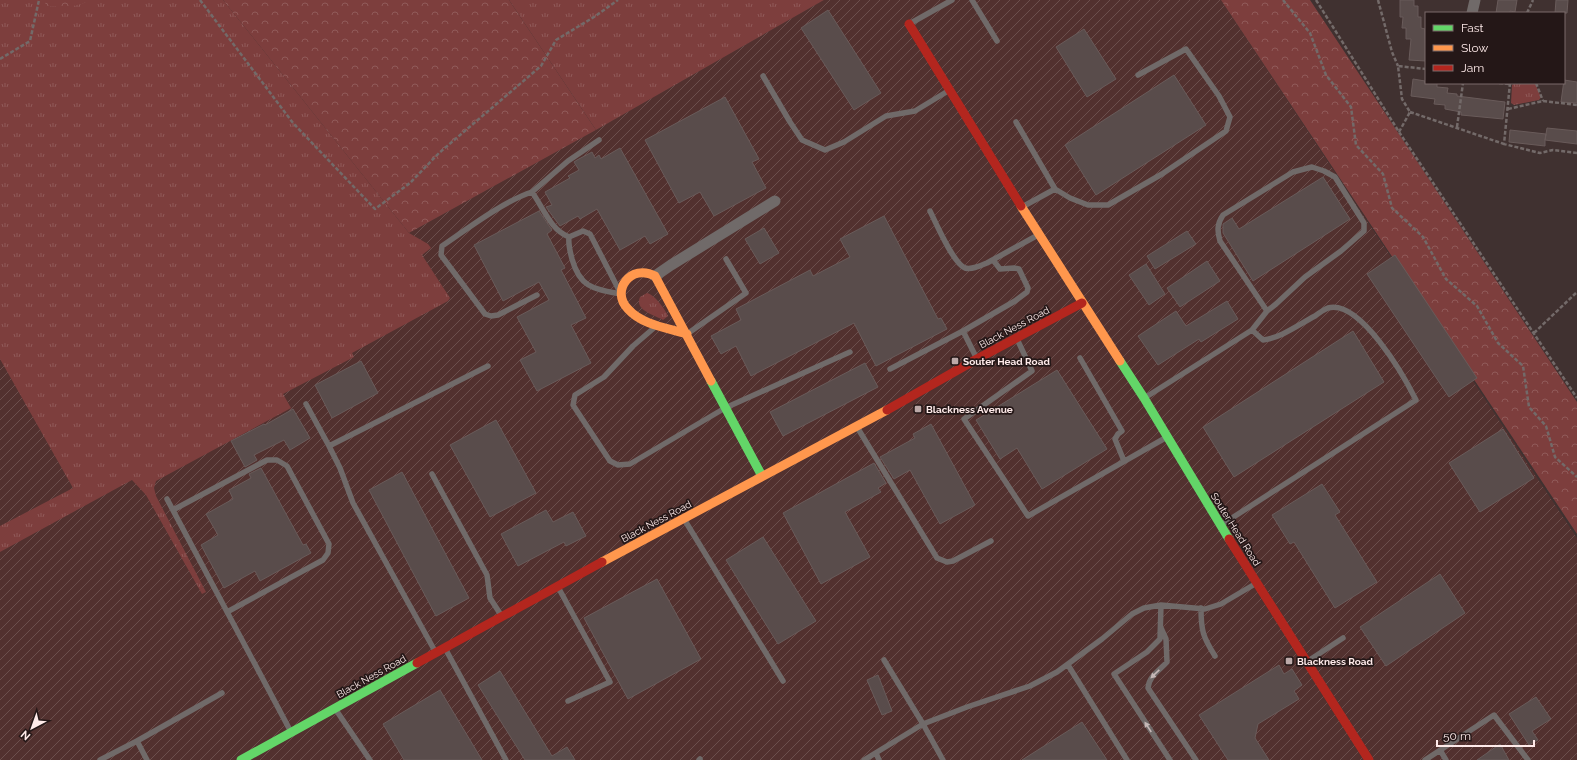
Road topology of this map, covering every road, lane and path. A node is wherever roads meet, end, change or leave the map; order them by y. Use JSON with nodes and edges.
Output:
{"nodes":[{"id":1,"x":39,"y":0,"type":"edge"},
{"id":2,"x":200,"y":0,"type":"edge"},
{"id":3,"x":618,"y":0,"type":"edge"},
{"id":4,"x":952,"y":0,"type":"edge"},
{"id":5,"x":972,"y":0,"type":"edge"},
{"id":6,"x":1283,"y":0,"type":"edge"},
{"id":7,"x":1316,"y":0,"type":"edge"},
{"id":8,"x":1378,"y":0,"type":"edge"},
{"id":9,"x":1475,"y":0,"type":"edge"},
{"id":10,"x":1533,"y":0,"type":"edge"},
{"id":11,"x":1472,"y":12,"type":"edge"},
{"id":12,"x":1527,"y":12,"type":"edge"},
{"id":13,"x":909,"y":24,"type":"joint"},
{"id":14,"x":997,"y":41,"type":"dead end"},
{"id":15,"x":0,"y":59,"type":"edge"},
{"id":16,"x":1398,"y":66,"type":"junction"},
{"id":17,"x":1425,"y":69,"type":"edge"},
{"id":18,"x":1138,"y":75,"type":"dead end"},
{"id":19,"x":763,"y":76,"type":"dead end"},
{"id":20,"x":1463,"y":84,"type":"edge"},
{"id":21,"x":1510,"y":84,"type":"edge"},
{"id":22,"x":1536,"y":84,"type":"edge"},
{"id":23,"x":948,"y":90,"type":"junction"},
{"id":24,"x":1543,"y":102,"type":"junction"},
{"id":25,"x":1577,"y":105,"type":"edge"},
{"id":26,"x":1508,"y":109,"type":"junction"},
{"id":27,"x":1410,"y":112,"type":"junction"},
{"id":28,"x":1016,"y":122,"type":"dead end"},
{"id":29,"x":1457,"y":127,"type":"junction"},
{"id":30,"x":1399,"y":132,"type":"junction"},
{"id":31,"x":599,"y":140,"type":"dead end"},
{"id":32,"x":1504,"y":144,"type":"junction"},
{"id":33,"x":1577,"y":153,"type":"edge"},
{"id":34,"x":1055,"y":189,"type":"junction"},
{"id":35,"x":532,"y":192,"type":"junction"},
{"id":36,"x":775,"y":201,"type":"dead end"},
{"id":37,"x":1022,"y":207,"type":"junction"},
{"id":38,"x":930,"y":211,"type":"dead end"},
{"id":39,"x":1039,"y":235,"type":"junction"},
{"id":40,"x":569,"y":238,"type":"junction"},
{"id":41,"x":726,"y":259,"type":"dead end"},
{"id":42,"x":993,"y":260,"type":"junction"},
{"id":43,"x":655,"y":276,"type":"junction"},
{"id":44,"x":1577,"y":292,"type":"edge"},
{"id":45,"x":621,"y":294,"type":"junction"},
{"id":46,"x":537,"y":295,"type":"dead end"},
{"id":47,"x":1082,"y":303,"type":"junction"},
{"id":48,"x":1267,"y":311,"type":"junction"},
{"id":49,"x":656,"y":325,"type":"junction"},
{"id":50,"x":1252,"y":330,"type":"junction"},
{"id":51,"x":963,"y":331,"type":"junction"},
{"id":52,"x":1534,"y":333,"type":"junction"},
{"id":53,"x":687,"y":334,"type":"junction"},
{"id":54,"x":1016,"y":338,"type":"junction"},
{"id":55,"x":850,"y":352,"type":"dead end"},
{"id":56,"x":1080,"y":358,"type":"dead end"},
{"id":57,"x":977,"y":359,"type":"junction"},
{"id":58,"x":488,"y":366,"type":"dead end"},
{"id":59,"x":890,"y":369,"type":"dead end"},
{"id":60,"x":1144,"y":398,"type":"junction"},
{"id":61,"x":1577,"y":398,"type":"edge"},
{"id":62,"x":306,"y":404,"type":"dead end"},
{"id":63,"x":725,"y":408,"type":"junction"},
{"id":64,"x":857,"y":427,"type":"junction"},
{"id":65,"x":1167,"y":437,"type":"junction"},
{"id":66,"x":329,"y":446,"type":"junction"},
{"id":67,"x":1124,"y":462,"type":"junction"},
{"id":68,"x":432,"y":474,"type":"dead end"},
{"id":69,"x":762,"y":476,"type":"junction"},
{"id":70,"x":1577,"y":477,"type":"edge"},
{"id":71,"x":167,"y":499,"type":"dead end"},
{"id":72,"x":173,"y":510,"type":"junction"},
{"id":73,"x":684,"y":518,"type":"junction"},
{"id":74,"x":1220,"y":526,"type":"junction"},
{"id":75,"x":991,"y":541,"type":"dead end"},
{"id":76,"x":1257,"y":583,"type":"junction"},
{"id":77,"x":558,"y":586,"type":"junction"},
{"id":78,"x":1161,"y":604,"type":"junction"},
{"id":79,"x":1201,"y":608,"type":"junction"},
{"id":80,"x":227,"y":612,"type":"junction"},
{"id":81,"x":502,"y":617,"type":"junction"},
{"id":82,"x":1161,"y":627,"type":"junction"},
{"id":83,"x":1343,"y":638,"type":"dead end"},
{"id":84,"x":445,"y":648,"type":"junction"},
{"id":85,"x":436,"y":653,"type":"junction"},
{"id":86,"x":1215,"y":656,"type":"dead end"},
{"id":87,"x":884,"y":660,"type":"dead end"},
{"id":88,"x":1307,"y":662,"type":"junction"},
{"id":89,"x":1068,"y":665,"type":"junction"},
{"id":90,"x":783,"y":681,"type":"dead end"},
{"id":91,"x":222,"y":693,"type":"dead end"},
{"id":92,"x":568,"y":701,"type":"dead end"},
{"id":93,"x":335,"y":708,"type":"junction"},
{"id":94,"x":923,"y":724,"type":"junction"},
{"id":95,"x":292,"y":732,"type":"junction"},
{"id":96,"x":137,"y":741,"type":"junction"},
{"id":97,"x":1440,"y":750,"type":"junction"},
{"id":98,"x":876,"y":753,"type":"junction"},
{"id":99,"x":100,"y":760,"type":"edge"},
{"id":100,"x":147,"y":760,"type":"edge"},
{"id":101,"x":241,"y":760,"type":"edge"},
{"id":102,"x":370,"y":760,"type":"edge"},
{"id":103,"x":506,"y":760,"type":"edge"},
{"id":104,"x":864,"y":760,"type":"edge"},
{"id":105,"x":879,"y":760,"type":"edge"},
{"id":106,"x":943,"y":760,"type":"edge"},
{"id":107,"x":1127,"y":760,"type":"edge"},
{"id":108,"x":1170,"y":760,"type":"edge"},
{"id":109,"x":1196,"y":760,"type":"edge"},
{"id":110,"x":1369,"y":760,"type":"edge"},
{"id":111,"x":1425,"y":760,"type":"edge"},
{"id":112,"x":1446,"y":760,"type":"edge"},
{"id":113,"x":1528,"y":760,"type":"edge"}],
"edges":[{"from":1,"to":15,"type":"path"},
{"from":2,"to":3,"type":"path"},
{"from":4,"to":13,"type":"lane"},
{"from":5,"to":14,"type":"lane"},
{"from":6,"to":70,"type":"path"},
{"from":7,"to":30,"type":"path"},
{"from":8,"to":16,"type":"path"},
{"from":9,"to":11,"type":"street"},
{"from":10,"to":12,"type":"path"},
{"from":13,"to":23,"type":"street","name":"Souter Head Road"},
{"from":16,"to":17,"type":"path"},
{"from":16,"to":27,"type":"path"},
{"from":18,"to":34,"type":"lane"},
{"from":19,"to":23,"type":"lane"},
{"from":20,"to":29,"type":"path"},
{"from":21,"to":26,"type":"path"},
{"from":22,"to":24,"type":"path"},
{"from":23,"to":37,"type":"street","name":"Souter Head Road"},
{"from":24,"to":25,"type":"path"},
{"from":24,"to":26,"type":"path"},
{"from":26,"to":32,"type":"path"},
{"from":27,"to":29,"type":"path"},
{"from":27,"to":30,"type":"path"},
{"from":28,"to":34,"type":"lane"},
{"from":29,"to":32,"type":"path"},
{"from":30,"to":52,"type":"path"},
{"from":31,"to":35,"type":"lane"},
{"from":32,"to":33,"type":"path"},
{"from":34,"to":37,"type":"lane"},
{"from":35,"to":40,"type":"lane"},
{"from":35,"to":46,"type":"lane"},
{"from":36,"to":43,"type":"street"},
{"from":37,"to":39,"type":"street","name":"Souter Head Road"},
{"from":38,"to":42,"type":"lane"},
{"from":39,"to":42,"type":"lane"},
{"from":39,"to":47,"type":"street","name":"Souter Head Road"},
{"from":40,"to":45,"type":"lane"},
{"from":40,"to":45,"type":"lane"},
{"from":41,"to":53,"type":"lane"},
{"from":42,"to":51,"type":"lane"},
{"from":43,"to":45,"type":"street"},
{"from":43,"to":53,"type":"street"},
{"from":44,"to":52,"type":"path"},
{"from":45,"to":49,"type":"street"},
{"from":47,"to":54,"type":"street","name":"Black Ness Road"},
{"from":47,"to":60,"type":"street","name":"Souter Head Road"},
{"from":48,"to":48,"type":"lane"},
{"from":48,"to":50,"type":"lane"},
{"from":49,"to":53,"type":"street"},
{"from":49,"to":63,"type":"lane"},
{"from":50,"to":60,"type":"lane"},
{"from":50,"to":74,"type":"lane"},
{"from":51,"to":57,"type":"lane"},
{"from":51,"to":59,"type":"lane"},
{"from":52,"to":61,"type":"path"},
{"from":53,"to":63,"type":"street"},
{"from":54,"to":57,"type":"street","name":"Black Ness Road"},
{"from":54,"to":67,"type":"lane"},
{"from":55,"to":63,"type":"lane"},
{"from":56,"to":67,"type":"lane"},
{"from":57,"to":64,"type":"street","name":"Black Ness Road"},
{"from":58,"to":66,"type":"lane"},
{"from":60,"to":65,"type":"street","name":"Souter Head Road"},
{"from":62,"to":66,"type":"lane"},
{"from":63,"to":69,"type":"street"},
{"from":64,"to":69,"type":"street","name":"Black Ness Road"},
{"from":64,"to":75,"type":"lane"},
{"from":65,"to":67,"type":"lane"},
{"from":65,"to":74,"type":"street","name":"Souter Head Road"},
{"from":66,"to":85,"type":"lane"},
{"from":68,"to":81,"type":"lane"},
{"from":69,"to":73,"type":"street","name":"Black Ness Road"},
{"from":71,"to":72,"type":"lane"},
{"from":72,"to":80,"type":"lane"},
{"from":72,"to":80,"type":"lane"},
{"from":73,"to":77,"type":"street","name":"Black Ness Road"},
{"from":73,"to":90,"type":"lane"},
{"from":74,"to":76,"type":"street","name":"Souter Head Road"},
{"from":76,"to":79,"type":"lane"},
{"from":76,"to":88,"type":"street","name":"Souter Head Road"},
{"from":77,"to":81,"type":"street","name":"Black Ness Road"},
{"from":77,"to":92,"type":"lane"},
{"from":78,"to":79,"type":"lane"},
{"from":78,"to":82,"type":"lane"},
{"from":78,"to":89,"type":"lane"},
{"from":79,"to":86,"type":"lane"},
{"from":80,"to":95,"type":"lane"},
{"from":81,"to":84,"type":"street","name":"Black Ness Road"},
{"from":108,"to":82,"type":"lane","one_way":true},
{"from":82,"to":109,"type":"lane","one_way":true},
{"from":83,"to":88,"type":"lane"},
{"from":84,"to":85,"type":"street","name":"Black Ness Road"},
{"from":84,"to":103,"type":"lane"},
{"from":85,"to":93,"type":"street","name":"Black Ness Road"},
{"from":87,"to":94,"type":"lane"},
{"from":88,"to":110,"type":"street","name":"Souter Head Road"},
{"from":89,"to":94,"type":"lane"},
{"from":89,"to":107,"type":"lane"},
{"from":91,"to":96,"type":"lane"},
{"from":93,"to":95,"type":"street","name":"Black Ness Road"},
{"from":93,"to":102,"type":"lane"},
{"from":94,"to":98,"type":"lane"},
{"from":94,"to":106,"type":"lane"},
{"from":95,"to":101,"type":"street","name":"Black Ness Road"},
{"from":96,"to":99,"type":"lane"},
{"from":96,"to":100,"type":"lane"},
{"from":97,"to":111,"type":"lane"},
{"from":97,"to":112,"type":"lane"},
{"from":97,"to":113,"type":"lane"},
{"from":98,"to":104,"type":"lane"},
{"from":98,"to":105,"type":"lane"}]}
